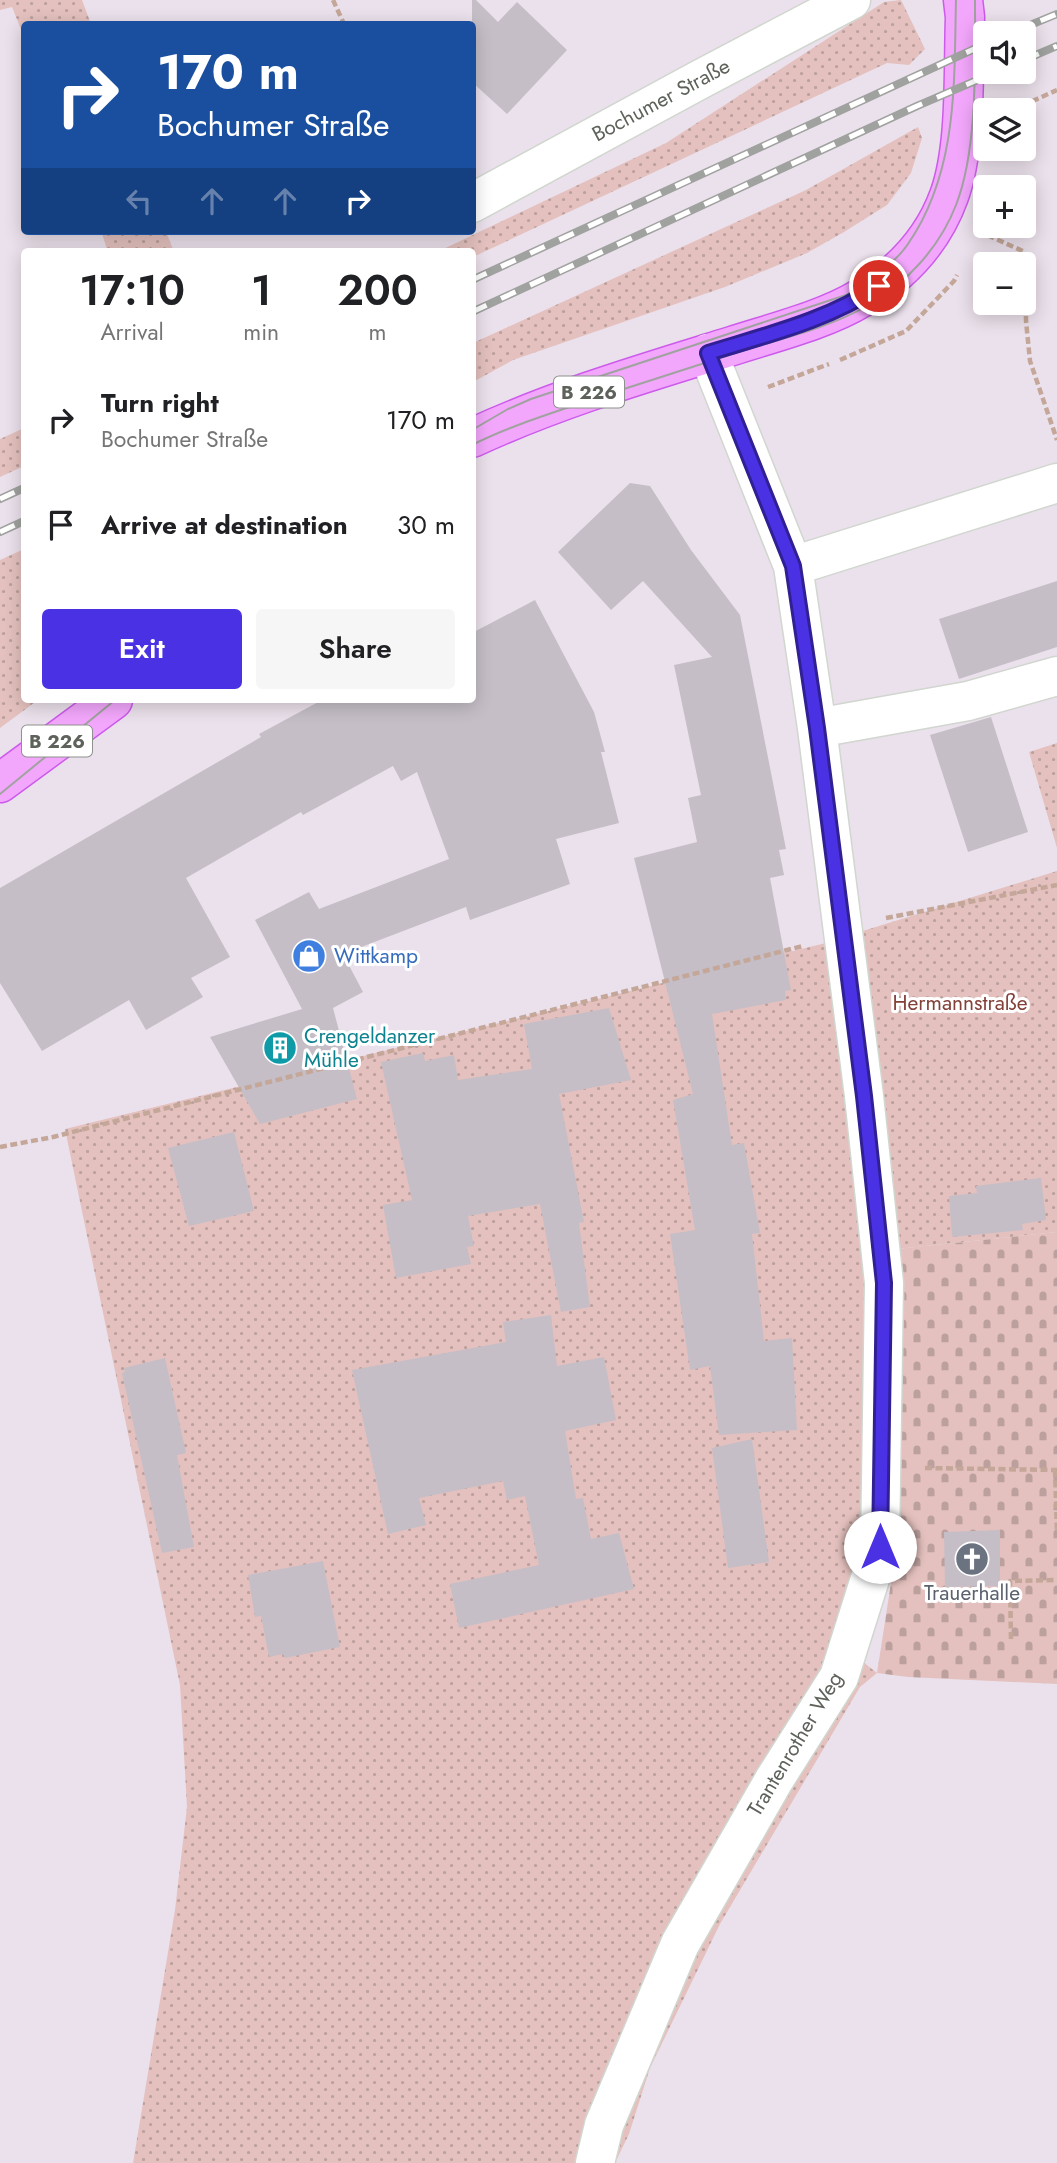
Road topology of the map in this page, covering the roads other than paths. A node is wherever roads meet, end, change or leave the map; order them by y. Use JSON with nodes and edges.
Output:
{"nodes":[{"id":1,"x":851,"y":0,"type":"edge"},
{"id":2,"x":966,"y":6,"type":"edge"},
{"id":3,"x":476,"y":201,"type":"edge"},
{"id":4,"x":708,"y":353,"type":"junction"},
{"id":5,"x":476,"y":436,"type":"edge"},
{"id":6,"x":1057,"y":483,"type":"edge"},
{"id":7,"x":793,"y":566,"type":"junction"},
{"id":8,"x":1057,"y":676,"type":"edge"},
{"id":9,"x":109,"y":703,"type":"edge"},
{"id":10,"x":817,"y":728,"type":"junction"},
{"id":11,"x":0,"y":783,"type":"edge"},
{"id":12,"x":595,"y":2163,"type":"edge"}],
"edges":[{"from":1,"to":3,"type":"street","name":"Bochumer Straße"},
{"from":2,"to":4,"type":"main road","number":"B 226"},
{"from":4,"to":5,"type":"main road","number":"B 226"},
{"from":4,"to":7,"type":"street","name":"Trantenrother Weg"},
{"from":6,"to":7,"type":"street"},
{"from":7,"to":10,"type":"street","name":"Trantenrother Weg"},
{"from":8,"to":10,"type":"street"},
{"from":9,"to":11,"type":"main road","number":"B 226"},
{"from":10,"to":12,"type":"street","name":"Trantenrother Weg"}]}
